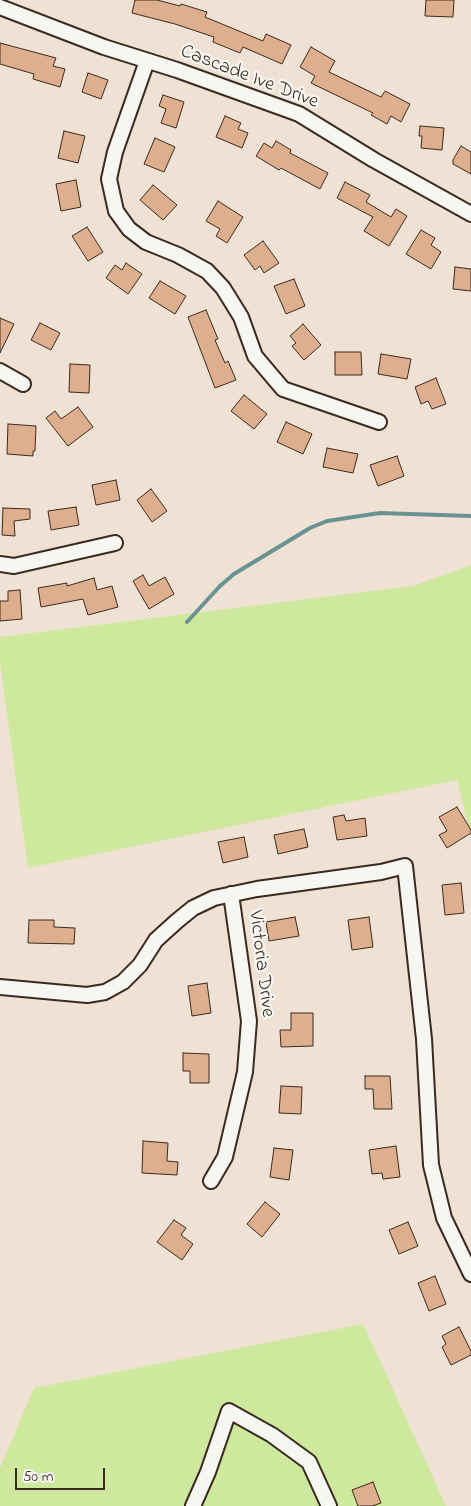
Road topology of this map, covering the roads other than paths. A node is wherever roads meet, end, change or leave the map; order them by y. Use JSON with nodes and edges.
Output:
{"nodes":[{"id":1,"x":0,"y":7,"type":"edge"},
{"id":2,"x":147,"y":61,"type":"junction"},
{"id":3,"x":471,"y":214,"type":"edge"},
{"id":4,"x":0,"y":371,"type":"edge"},
{"id":5,"x":23,"y":384,"type":"dead end"},
{"id":6,"x":379,"y":422,"type":"dead end"},
{"id":7,"x":115,"y":543,"type":"dead end"},
{"id":8,"x":0,"y":564,"type":"edge"},
{"id":9,"x":231,"y":894,"type":"junction"},
{"id":10,"x":0,"y":987,"type":"edge"},
{"id":11,"x":211,"y":1181,"type":"dead end"},
{"id":12,"x":471,"y":1274,"type":"edge"},
{"id":13,"x":193,"y":1506,"type":"edge"},
{"id":14,"x":329,"y":1506,"type":"edge"}],
"edges":[{"from":1,"to":2,"type":"street","name":"Cascade Ive Drive"},
{"from":2,"to":3,"type":"street","name":"Cascade Ive Drive"},
{"from":2,"to":6,"type":"street"},
{"from":4,"to":5,"type":"street"},
{"from":7,"to":8,"type":"street"},
{"from":9,"to":10,"type":"street","name":"Victoria Drive"},
{"from":9,"to":11,"type":"street","name":"Victoria Drive"},
{"from":9,"to":12,"type":"street"},
{"from":13,"to":14,"type":"street"}]}
